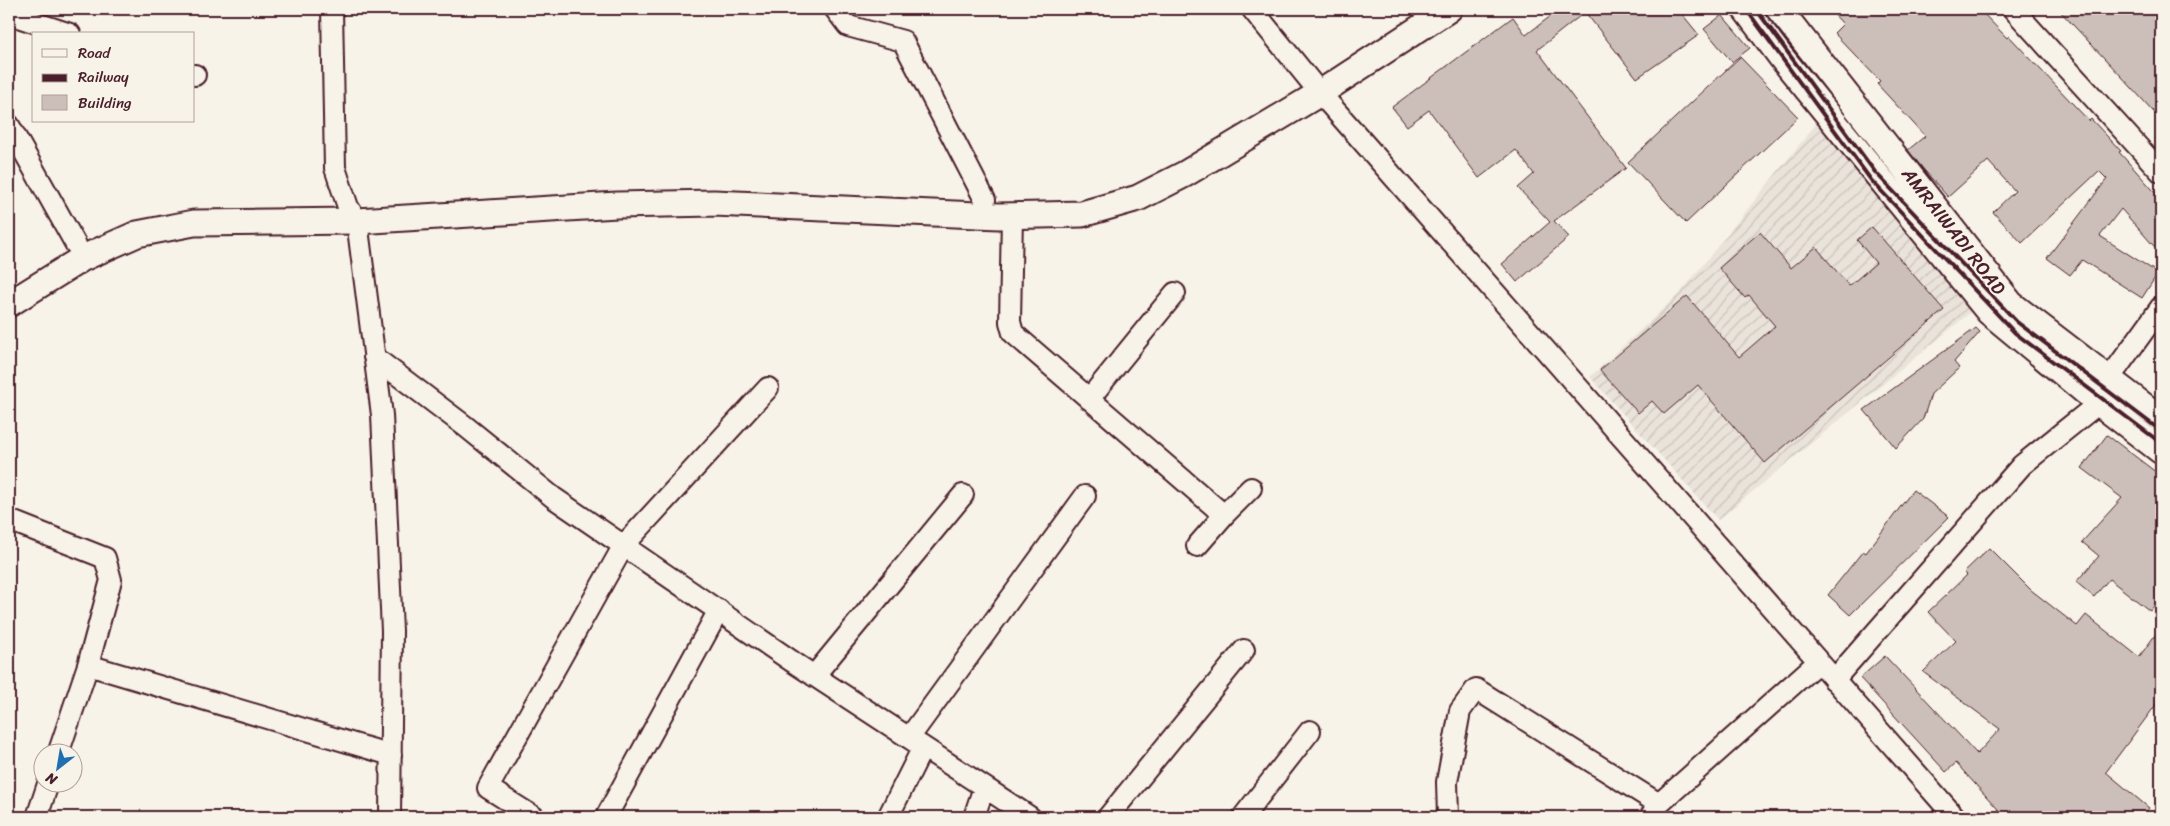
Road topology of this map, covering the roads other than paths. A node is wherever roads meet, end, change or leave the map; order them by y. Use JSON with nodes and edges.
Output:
{"nodes":[{"id":1,"x":332,"y":9,"type":"edge"},
{"id":2,"x":835,"y":9,"type":"edge"},
{"id":3,"x":1252,"y":9,"type":"edge"},
{"id":4,"x":1422,"y":9,"type":"edge"},
{"id":5,"x":1449,"y":9,"type":"edge"},
{"id":6,"x":1745,"y":9,"type":"edge"},
{"id":7,"x":1779,"y":9,"type":"edge"},
{"id":8,"x":2013,"y":9,"type":"edge"},
{"id":9,"x":9,"y":14,"type":"edge"},
{"id":10,"x":64,"y":32,"type":"edge"},
{"id":11,"x":1316,"y":87,"type":"junction"},
{"id":12,"x":9,"y":125,"type":"edge"},
{"id":13,"x":2161,"y":172,"type":"edge"},
{"id":14,"x":985,"y":200,"type":"junction"},
{"id":15,"x":352,"y":214,"type":"junction"},
{"id":16,"x":1012,"y":216,"type":"junction"},
{"id":17,"x":76,"y":245,"type":"junction"},
{"id":18,"x":9,"y":285,"type":"edge"},
{"id":19,"x":1175,"y":293,"type":"dead end"},
{"id":20,"x":9,"y":304,"type":"edge"},
{"id":21,"x":2161,"y":307,"type":"edge"},
{"id":22,"x":374,"y":357,"type":"junction"},
{"id":23,"x":2110,"y":379,"type":"junction"},
{"id":24,"x":768,"y":388,"type":"dead end"},
{"id":25,"x":1089,"y":399,"type":"junction"},
{"id":26,"x":2099,"y":403,"type":"junction"},
{"id":27,"x":2161,"y":419,"type":"edge"},
{"id":28,"x":2161,"y":451,"type":"edge"},
{"id":29,"x":1251,"y":488,"type":"dead end"},
{"id":30,"x":963,"y":495,"type":"dead end"},
{"id":31,"x":1085,"y":496,"type":"dead end"},
{"id":32,"x":1224,"y":515,"type":"junction"},
{"id":33,"x":9,"y":520,"type":"edge"},
{"id":34,"x":624,"y":546,"type":"junction"},
{"id":35,"x":1197,"y":546,"type":"dead end"},
{"id":36,"x":719,"y":610,"type":"junction"},
{"id":37,"x":1244,"y":650,"type":"dead end"},
{"id":38,"x":1818,"y":662,"type":"junction"},
{"id":39,"x":88,"y":665,"type":"junction"},
{"id":40,"x":814,"y":676,"type":"junction"},
{"id":41,"x":1834,"y":680,"type":"junction"},
{"id":42,"x":1310,"y":731,"type":"dead end"},
{"id":43,"x":916,"y":743,"type":"junction"},
{"id":44,"x":61,"y":744,"type":"edge"},
{"id":45,"x":390,"y":755,"type":"junction"},
{"id":46,"x":984,"y":787,"type":"junction"},
{"id":47,"x":44,"y":794,"type":"edge"},
{"id":48,"x":1655,"y":811,"type":"edge"},
{"id":49,"x":36,"y":817,"type":"edge"},
{"id":50,"x":390,"y":817,"type":"edge"},
{"id":51,"x":534,"y":817,"type":"edge"},
{"id":52,"x":606,"y":817,"type":"edge"},
{"id":53,"x":888,"y":817,"type":"edge"},
{"id":54,"x":974,"y":817,"type":"edge"},
{"id":55,"x":1030,"y":817,"type":"edge"},
{"id":56,"x":1108,"y":817,"type":"edge"},
{"id":57,"x":1243,"y":817,"type":"edge"},
{"id":58,"x":1449,"y":817,"type":"edge"},
{"id":59,"x":1955,"y":817,"type":"edge"}],
"edges":[{"from":1,"to":15,"type":"street"},
{"from":2,"to":14,"type":"street"},
{"from":3,"to":11,"type":"street"},
{"from":4,"to":11,"type":"main road"},
{"from":5,"to":11,"type":"main road"},
{"from":6,"to":26,"type":"main road"},
{"from":7,"to":23,"type":"main road","name":"AMRAIWADI ROAD"},
{"from":8,"to":13,"type":"street"},
{"from":9,"to":10,"type":"street"},
{"from":11,"to":14,"type":"main road"},
{"from":11,"to":16,"type":"main road"},
{"from":11,"to":38,"type":"street"},
{"from":12,"to":17,"type":"street"},
{"from":14,"to":15,"type":"main road"},
{"from":15,"to":16,"type":"main road"},
{"from":15,"to":17,"type":"main road"},
{"from":15,"to":20,"type":"main road"},
{"from":15,"to":22,"type":"street"},
{"from":16,"to":25,"type":"street"},
{"from":17,"to":18,"type":"main road"},
{"from":19,"to":25,"type":"street"},
{"from":21,"to":23,"type":"street"},
{"from":22,"to":34,"type":"street"},
{"from":22,"to":45,"type":"street"},
{"from":23,"to":26,"type":"street"},
{"from":23,"to":27,"type":"main road","name":"AMRAIWADI ROAD"},
{"from":24,"to":34,"type":"street"},
{"from":25,"to":32,"type":"street"},
{"from":26,"to":28,"type":"main road"},
{"from":26,"to":41,"type":"street"},
{"from":29,"to":32,"type":"street"},
{"from":30,"to":40,"type":"street"},
{"from":31,"to":43,"type":"street"},
{"from":32,"to":35,"type":"street"},
{"from":33,"to":39,"type":"street"},
{"from":34,"to":36,"type":"street"},
{"from":34,"to":51,"type":"street"},
{"from":36,"to":40,"type":"street"},
{"from":36,"to":52,"type":"street"},
{"from":37,"to":56,"type":"street"},
{"from":38,"to":41,"type":"street"},
{"from":38,"to":48,"type":"street"},
{"from":39,"to":44,"type":"street"},
{"from":39,"to":45,"type":"street"},
{"from":40,"to":43,"type":"street"},
{"from":41,"to":59,"type":"street"},
{"from":42,"to":57,"type":"street"},
{"from":43,"to":46,"type":"street"},
{"from":43,"to":53,"type":"street"},
{"from":45,"to":50,"type":"street"},
{"from":46,"to":54,"type":"street"},
{"from":46,"to":55,"type":"street"},
{"from":47,"to":49,"type":"street"},
{"from":48,"to":58,"type":"street"}]}
